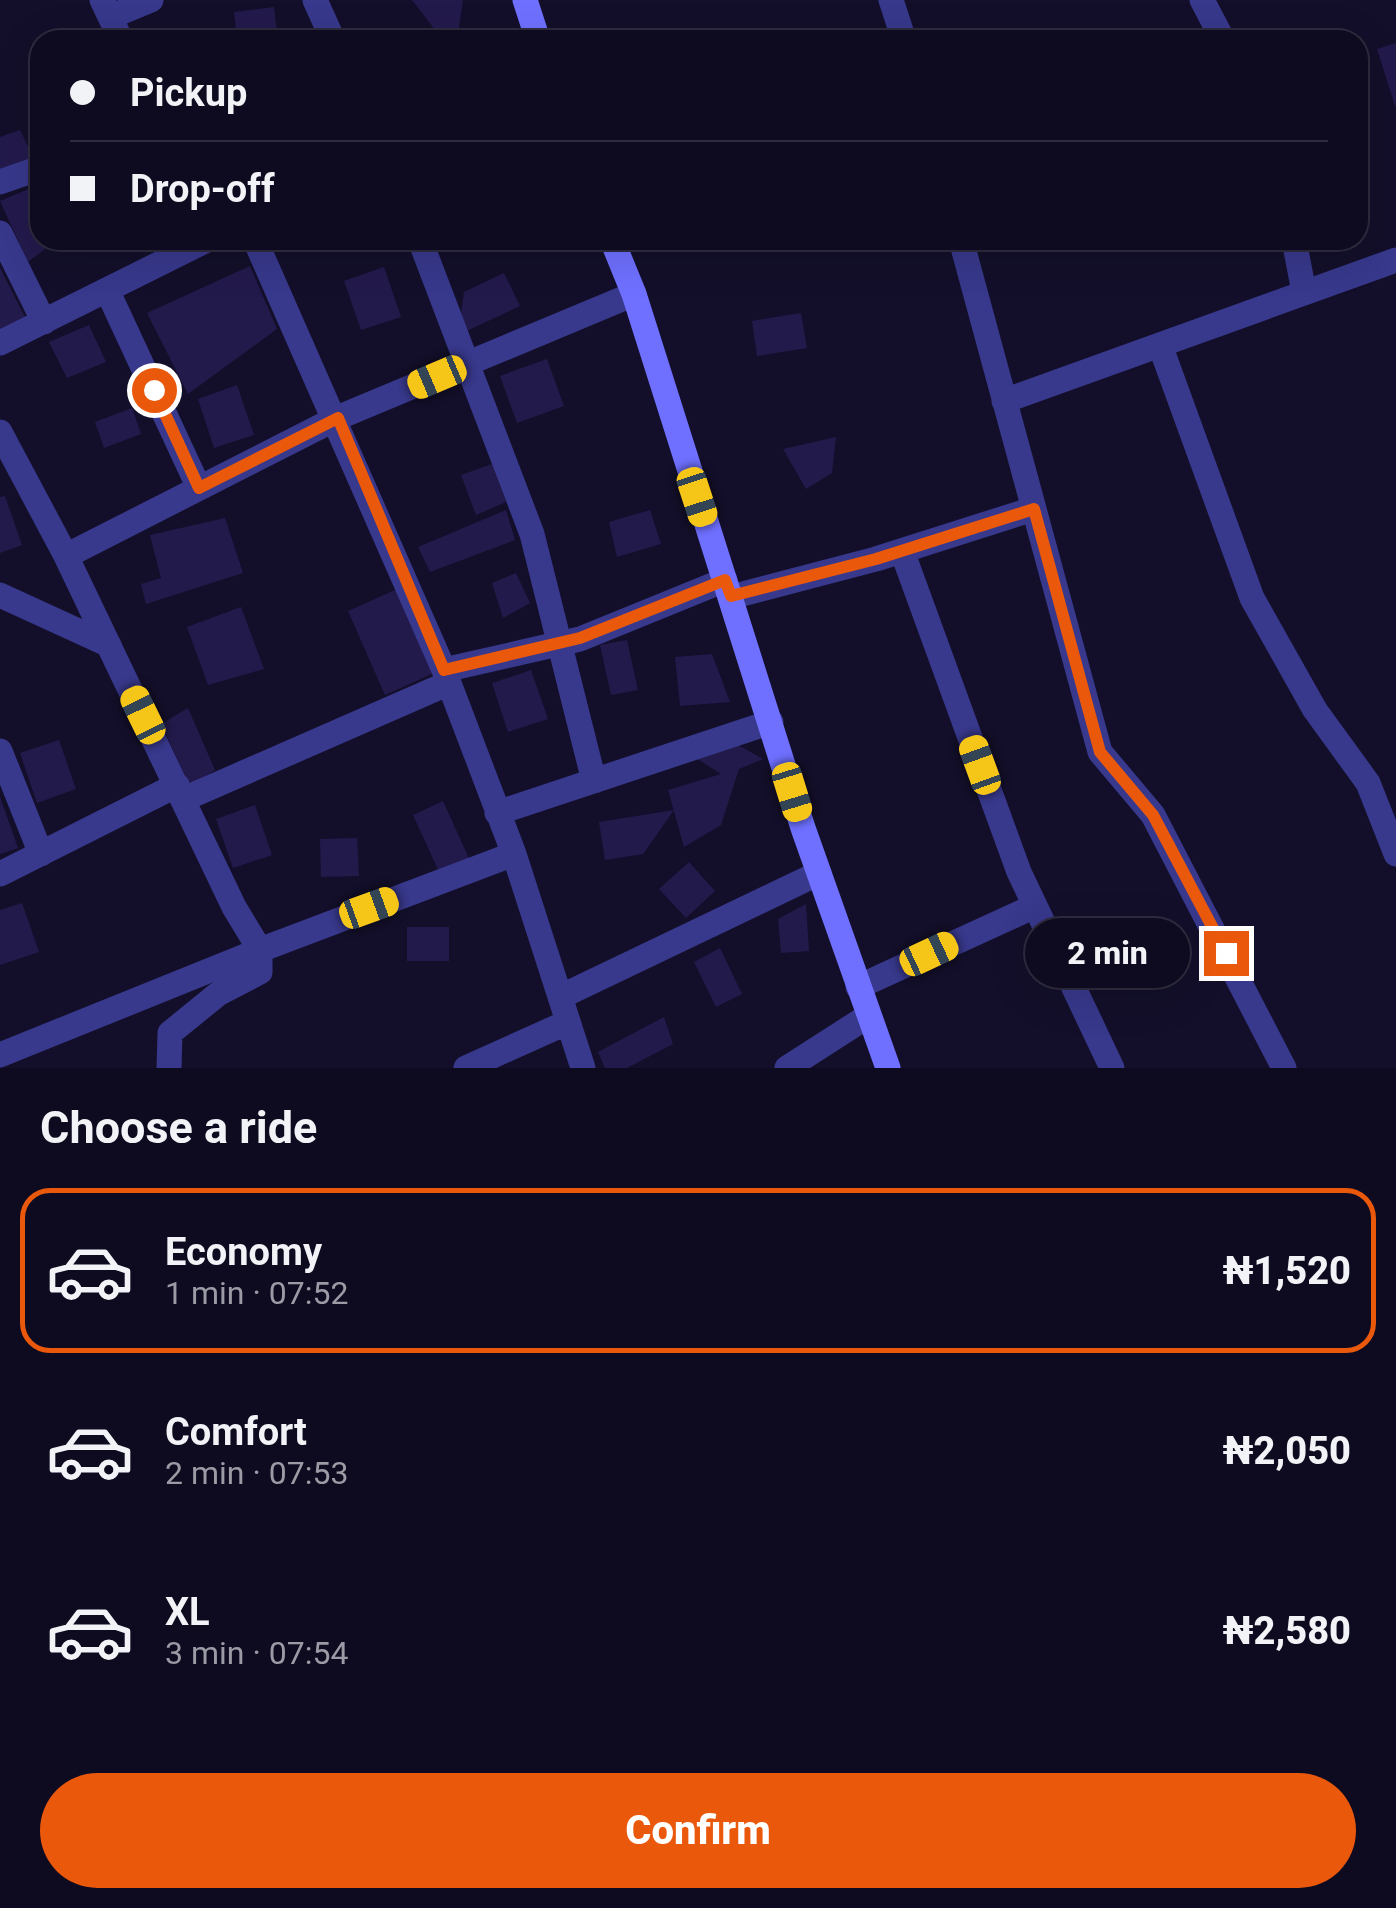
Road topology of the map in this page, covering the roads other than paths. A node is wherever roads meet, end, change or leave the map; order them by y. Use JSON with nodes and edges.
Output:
{"nodes":[{"id":1,"x":151,"y":0,"type":"edge"},
{"id":2,"x":315,"y":0,"type":"edge"},
{"id":3,"x":526,"y":0,"type":"edge"},
{"id":4,"x":891,"y":0,"type":"edge"},
{"id":5,"x":1202,"y":0,"type":"edge"},
{"id":6,"x":111,"y":19,"type":"edge"},
{"id":7,"x":328,"y":30,"type":"edge"},
{"id":8,"x":535,"y":30,"type":"edge"},
{"id":9,"x":901,"y":30,"type":"edge"},
{"id":10,"x":1218,"y":30,"type":"edge"},
{"id":11,"x":30,"y":172,"type":"edge"},
{"id":12,"x":0,"y":182,"type":"edge"},
{"id":13,"x":0,"y":233,"type":"edge"},
{"id":14,"x":188,"y":250,"type":"edge"},
{"id":15,"x":260,"y":250,"type":"edge"},
{"id":16,"x":424,"y":250,"type":"edge"},
{"id":17,"x":616,"y":250,"type":"edge"},
{"id":18,"x":964,"y":250,"type":"edge"},
{"id":19,"x":1296,"y":250,"type":"edge"},
{"id":20,"x":1396,"y":260,"type":"edge"},
{"id":21,"x":108,"y":292,"type":"junction"},
{"id":22,"x":1304,"y":292,"type":"junction"},
{"id":23,"x":634,"y":294,"type":"junction"},
{"id":24,"x":44,"y":322,"type":"junction"},
{"id":25,"x":0,"y":343,"type":"edge"},
{"id":26,"x":1160,"y":345,"type":"junction"},
{"id":27,"x":470,"y":363,"type":"junction"},
{"id":28,"x":1004,"y":401,"type":"junction"},
{"id":29,"x":338,"y":418,"type":"junction"},
{"id":30,"x":2,"y":442,"type":"edge"},
{"id":31,"x":199,"y":488,"type":"junction"},
{"id":32,"x":1034,"y":509,"type":"junction"},
{"id":33,"x":902,"y":550,"type":"junction"},
{"id":34,"x":66,"y":556,"type":"junction"},
{"id":35,"x":728,"y":588,"type":"junction"},
{"id":36,"x":0,"y":595,"type":"edge"},
{"id":37,"x":109,"y":644,"type":"junction"},
{"id":38,"x":558,"y":644,"type":"junction"},
{"id":39,"x":447,"y":676,"type":"junction"},
{"id":40,"x":772,"y":722,"type":"junction"},
{"id":41,"x":0,"y":750,"type":"edge"},
{"id":42,"x":594,"y":781,"type":"junction"},
{"id":43,"x":180,"y":792,"type":"junction"},
{"id":44,"x":498,"y":813,"type":"junction"},
{"id":45,"x":41,"y":854,"type":"junction"},
{"id":46,"x":514,"y":854,"type":"junction"},
{"id":47,"x":1396,"y":854,"type":"edge"},
{"id":48,"x":819,"y":873,"type":"junction"},
{"id":49,"x":0,"y":874,"type":"edge"},
{"id":50,"x":1035,"y":906,"type":"junction"},
{"id":51,"x":260,"y":950,"type":"junction"},
{"id":52,"x":858,"y":986,"type":"junction"},
{"id":53,"x":560,"y":997,"type":"junction"},
{"id":54,"x":868,"y":1016,"type":"junction"},
{"id":55,"x":568,"y":1022,"type":"junction"},
{"id":56,"x":1,"y":1052,"type":"edge"},
{"id":57,"x":168,"y":1068,"type":"edge"},
{"id":58,"x":466,"y":1068,"type":"edge"},
{"id":59,"x":583,"y":1068,"type":"edge"},
{"id":60,"x":787,"y":1068,"type":"edge"},
{"id":61,"x":888,"y":1068,"type":"edge"},
{"id":62,"x":1112,"y":1068,"type":"edge"},
{"id":63,"x":1284,"y":1068,"type":"edge"}],
"edges":[{"from":1,"to":6,"type":"street"},
{"from":2,"to":7,"type":"street"},
{"from":3,"to":8,"type":"street"},
{"from":4,"to":9,"type":"street"},
{"from":5,"to":10,"type":"street"},
{"from":11,"to":12,"type":"street"},
{"from":13,"to":24,"type":"street"},
{"from":14,"to":21,"type":"street"},
{"from":15,"to":29,"type":"street"},
{"from":16,"to":27,"type":"street"},
{"from":17,"to":23,"type":"street"},
{"from":18,"to":28,"type":"street"},
{"from":19,"to":22,"type":"street"},
{"from":20,"to":22,"type":"street"},
{"from":21,"to":24,"type":"street"},
{"from":21,"to":31,"type":"street"},
{"from":22,"to":26,"type":"street"},
{"from":23,"to":27,"type":"street"},
{"from":23,"to":35,"type":"street"},
{"from":24,"to":25,"type":"street"},
{"from":26,"to":28,"type":"street"},
{"from":26,"to":47,"type":"street"},
{"from":27,"to":29,"type":"street"},
{"from":27,"to":38,"type":"street"},
{"from":28,"to":32,"type":"street"},
{"from":29,"to":31,"type":"street"},
{"from":29,"to":39,"type":"street"},
{"from":30,"to":34,"type":"street"},
{"from":31,"to":34,"type":"street"},
{"from":32,"to":33,"type":"street"},
{"from":32,"to":63,"type":"street"},
{"from":33,"to":35,"type":"street"},
{"from":33,"to":50,"type":"street"},
{"from":34,"to":37,"type":"street"},
{"from":35,"to":38,"type":"street"},
{"from":35,"to":40,"type":"street"},
{"from":36,"to":37,"type":"street"},
{"from":37,"to":43,"type":"street"},
{"from":38,"to":39,"type":"street"},
{"from":38,"to":42,"type":"street"},
{"from":39,"to":43,"type":"street"},
{"from":39,"to":44,"type":"street"},
{"from":40,"to":42,"type":"street"},
{"from":40,"to":48,"type":"street"},
{"from":41,"to":45,"type":"street"},
{"from":42,"to":44,"type":"street"},
{"from":43,"to":45,"type":"street"},
{"from":43,"to":51,"type":"street"},
{"from":44,"to":46,"type":"street"},
{"from":45,"to":49,"type":"street"},
{"from":46,"to":51,"type":"street"},
{"from":46,"to":53,"type":"street"},
{"from":48,"to":52,"type":"street"},
{"from":48,"to":53,"type":"street"},
{"from":50,"to":52,"type":"street"},
{"from":50,"to":62,"type":"street"},
{"from":51,"to":56,"type":"street"},
{"from":51,"to":57,"type":"street"},
{"from":52,"to":54,"type":"street"},
{"from":53,"to":55,"type":"street"},
{"from":54,"to":60,"type":"street"},
{"from":54,"to":61,"type":"street"},
{"from":55,"to":58,"type":"street"},
{"from":55,"to":59,"type":"street"}]}
